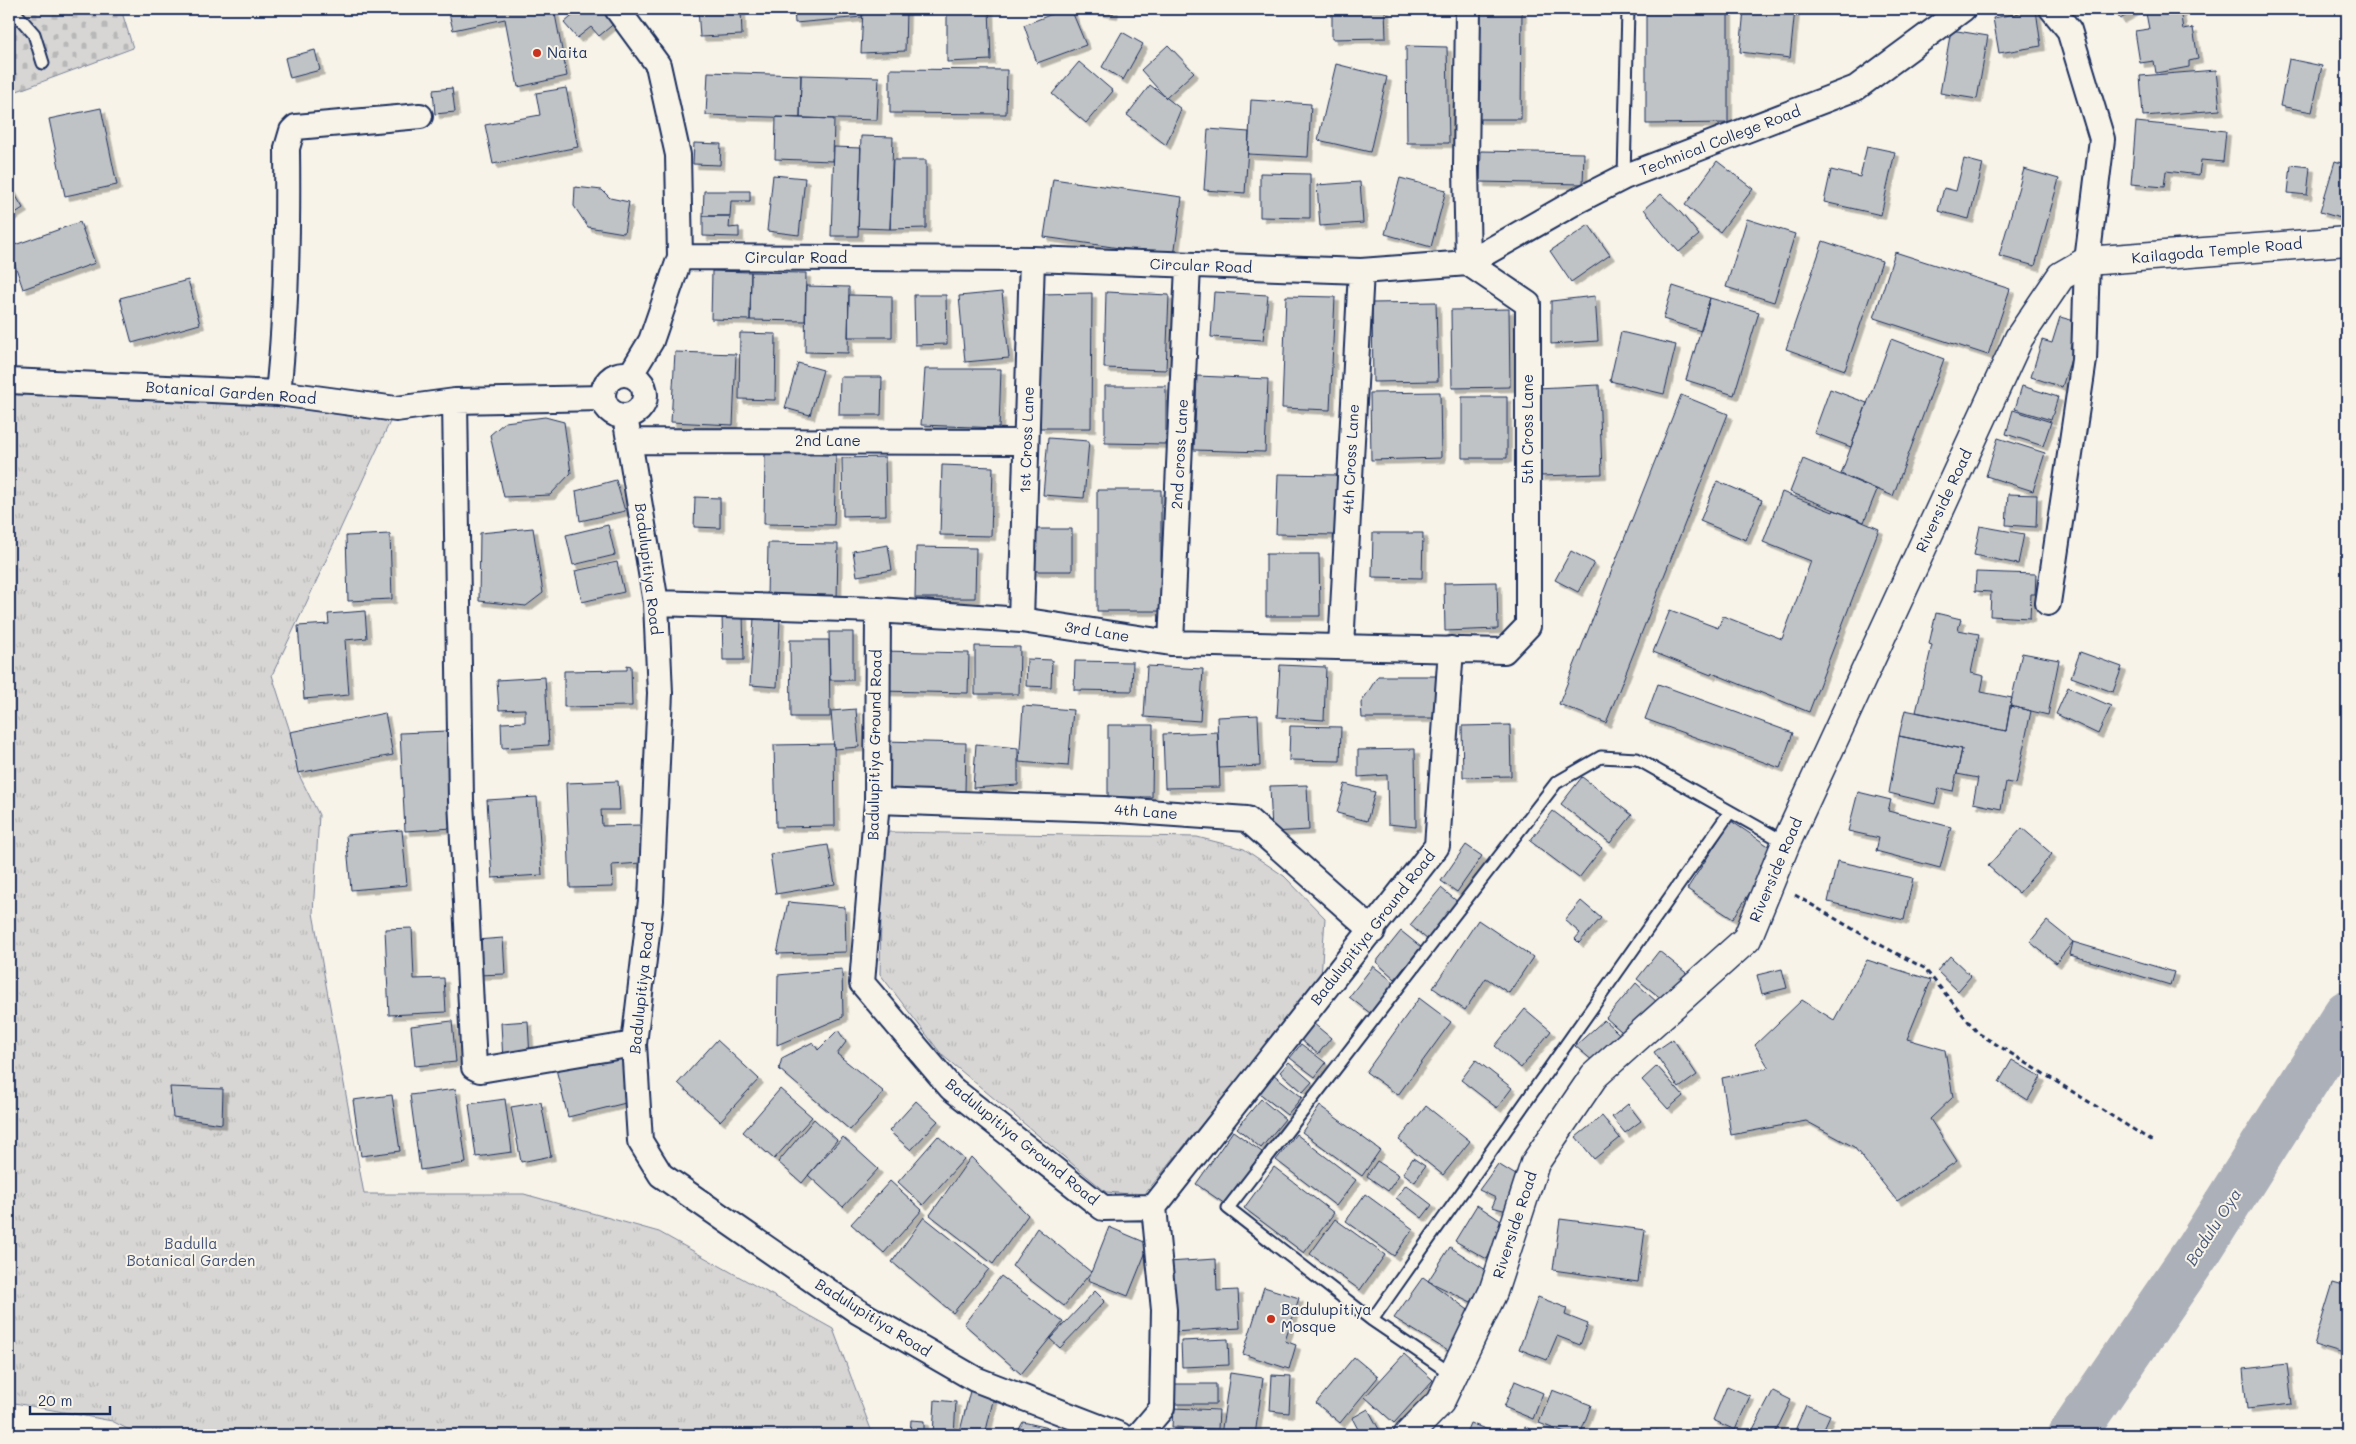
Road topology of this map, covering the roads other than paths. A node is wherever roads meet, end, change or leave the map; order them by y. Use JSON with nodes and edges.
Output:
{"nodes":[{"id":1,"x":12,"y":9,"type":"edge"},
{"id":2,"x":617,"y":9,"type":"edge"},
{"id":3,"x":1468,"y":9,"type":"edge"},
{"id":4,"x":1628,"y":9,"type":"edge"},
{"id":5,"x":1963,"y":9,"type":"edge"},
{"id":6,"x":2052,"y":9,"type":"edge"},
{"id":7,"x":43,"y":63,"type":"dead end"},
{"id":8,"x":420,"y":116,"type":"dead end"},
{"id":9,"x":1624,"y":178,"type":"junction"},
{"id":10,"x":2347,"y":241,"type":"edge"},
{"id":11,"x":680,"y":257,"type":"junction"},
{"id":12,"x":1032,"y":259,"type":"junction"},
{"id":13,"x":2087,"y":262,"type":"junction"},
{"id":14,"x":1468,"y":263,"type":"junction"},
{"id":15,"x":1188,"y":266,"type":"junction"},
{"id":16,"x":1361,"y":271,"type":"junction"},
{"id":17,"x":631,"y":374,"type":"junction"},
{"id":18,"x":9,"y":381,"type":"edge"},
{"id":19,"x":278,"y":393,"type":"junction"},
{"id":20,"x":603,"y":398,"type":"junction"},
{"id":21,"x":455,"y":401,"type":"junction"},
{"id":22,"x":625,"y":416,"type":"junction"},
{"id":23,"x":630,"y":441,"type":"junction"},
{"id":24,"x":1026,"y":442,"type":"junction"},
{"id":25,"x":656,"y":603,"type":"junction"},
{"id":26,"x":2048,"y":603,"type":"dead end"},
{"id":27,"x":878,"y":610,"type":"junction"},
{"id":28,"x":1021,"y":620,"type":"junction"},
{"id":29,"x":1528,"y":626,"type":"joint"},
{"id":30,"x":1171,"y":643,"type":"junction"},
{"id":31,"x":1341,"y":647,"type":"junction"},
{"id":32,"x":1451,"y":649,"type":"junction"},
{"id":33,"x":877,"y":801,"type":"junction"},
{"id":34,"x":1730,"y":812,"type":"junction"},
{"id":35,"x":1786,"y":843,"type":"junction"},
{"id":36,"x":1372,"y":930,"type":"junction"},
{"id":37,"x":634,"y":1044,"type":"junction"},
{"id":38,"x":1154,"y":1207,"type":"junction"},
{"id":39,"x":1372,"y":1320,"type":"junction"},
{"id":40,"x":1453,"y":1375,"type":"junction"},
{"id":41,"x":1120,"y":1435,"type":"edge"},
{"id":42,"x":1140,"y":1435,"type":"edge"},
{"id":43,"x":1408,"y":1435,"type":"edge"}],
"edges":[{"from":1,"to":7,"type":"lane"},
{"from":2,"to":11,"type":"street"},
{"from":3,"to":14,"type":"street"},
{"from":4,"to":9,"type":"lane"},
{"from":5,"to":9,"type":"street","name":"Technical College Road"},
{"from":6,"to":13,"type":"street"},
{"from":8,"to":19,"type":"street"},
{"from":9,"to":14,"type":"street","name":"Technical College Road"},
{"from":10,"to":13,"type":"street","name":"Kailagoda Temple Road"},
{"from":11,"to":12,"type":"street","name":"Circular Road"},
{"from":11,"to":17,"type":"street"},
{"from":12,"to":15,"type":"street","name":"Circular Road"},
{"from":12,"to":24,"type":"street","name":"1st Cross Lane"},
{"from":13,"to":26,"type":"street"},
{"from":13,"to":35,"type":"street","name":"Riverside Road"},
{"from":14,"to":16,"type":"street","name":"Circular Road"},
{"from":14,"to":29,"type":"street","name":"5th Cross Lane"},
{"from":15,"to":16,"type":"street","name":"Circular Road"},
{"from":15,"to":30,"type":"street","name":"2nd cross Lane"},
{"from":16,"to":31,"type":"street","name":"4th Cross Lane"},
{"from":17,"to":20,"type":"street"},
{"from":17,"to":22,"type":"street"},
{"from":18,"to":19,"type":"street","name":"Botanical Garden Road"},
{"from":19,"to":21,"type":"street","name":"Botanical Garden Road"},
{"from":20,"to":21,"type":"street","name":"Botanical Garden Road"},
{"from":20,"to":22,"type":"street"},
{"from":21,"to":37,"type":"street"},
{"from":22,"to":23,"type":"street","name":"Badulupitiya Road"},
{"from":23,"to":24,"type":"street","name":"2nd Lane"},
{"from":23,"to":25,"type":"street","name":"Badulupitiya Road"},
{"from":24,"to":28,"type":"street","name":"1st Cross Lane"},
{"from":25,"to":27,"type":"street","name":"3rd Lane"},
{"from":25,"to":37,"type":"street","name":"Badulupitiya Road"},
{"from":27,"to":28,"type":"street","name":"3rd Lane"},
{"from":27,"to":33,"type":"street","name":"Badulupitiya Ground Road"},
{"from":28,"to":30,"type":"street","name":"3rd Lane"},
{"from":29,"to":32,"type":"street","name":"3rd Lane"},
{"from":30,"to":31,"type":"street","name":"3rd Lane"},
{"from":31,"to":32,"type":"street","name":"3rd Lane"},
{"from":32,"to":36,"type":"street","name":"Badulupitiya Ground Road"},
{"from":33,"to":36,"type":"street","name":"4th Lane"},
{"from":33,"to":38,"type":"street","name":"Badulupitiya Ground Road"},
{"from":34,"to":35,"type":"lane"},
{"from":34,"to":39,"type":"lane"},
{"from":34,"to":39,"type":"lane"},
{"from":35,"to":40,"type":"street","name":"Riverside Road"},
{"from":36,"to":38,"type":"street","name":"Badulupitiya Ground Road"},
{"from":37,"to":41,"type":"street","name":"Badulupitiya Road"},
{"from":38,"to":42,"type":"street"},
{"from":39,"to":40,"type":"lane"},
{"from":40,"to":43,"type":"street","name":"Riverside Road"}]}
